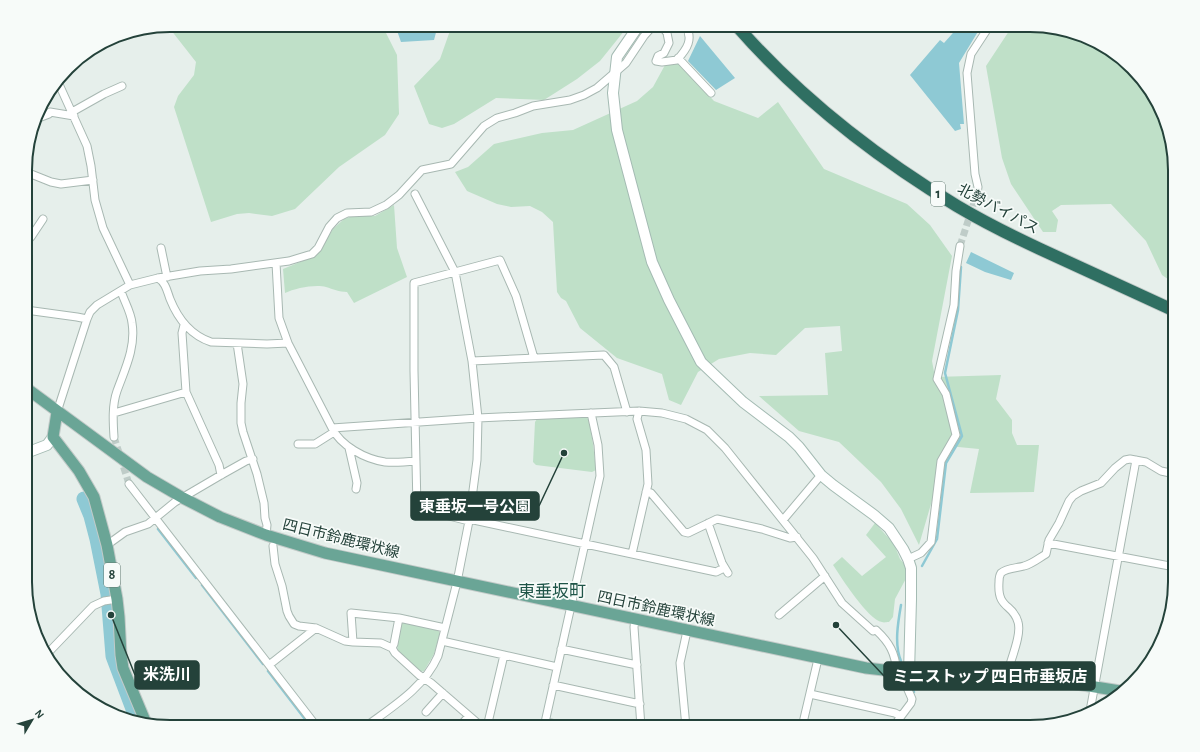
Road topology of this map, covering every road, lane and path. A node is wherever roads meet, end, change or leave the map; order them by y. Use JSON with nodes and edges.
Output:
{"nodes":[{"id":1,"x":634,"y":32,"type":"edge"},
{"id":2,"x":648,"y":32,"type":"edge"},
{"id":3,"x":666,"y":32,"type":"edge"},
{"id":4,"x":688,"y":32,"type":"edge"},
{"id":5,"x":743,"y":32,"type":"edge"},
{"id":6,"x":985,"y":32,"type":"edge"},
{"id":7,"x":678,"y":58,"type":"junction"},
{"id":8,"x":616,"y":72,"type":"junction"},
{"id":9,"x":60,"y":86,"type":"edge"},
{"id":10,"x":122,"y":86,"type":"dead end"},
{"id":11,"x":711,"y":93,"type":"dead end"},
{"id":12,"x":73,"y":114,"type":"junction"},
{"id":13,"x":42,"y":117,"type":"edge"},
{"id":14,"x":32,"y":174,"type":"edge"},
{"id":15,"x":93,"y":180,"type":"junction"},
{"id":16,"x":977,"y":193,"type":"tunnel mouth"},
{"id":17,"x":415,"y":194,"type":"dead end"},
{"id":18,"x":43,"y":219,"type":"dead end"},
{"id":19,"x":32,"y":236,"type":"edge"},
{"id":20,"x":960,"y":246,"type":"tunnel mouth"},
{"id":21,"x":160,"y":248,"type":"dead end"},
{"id":22,"x":276,"y":262,"type":"junction"},
{"id":23,"x":455,"y":272,"type":"junction"},
{"id":24,"x":167,"y":277,"type":"junction"},
{"id":25,"x":158,"y":278,"type":"junction"},
{"id":26,"x":130,"y":285,"type":"junction"},
{"id":27,"x":120,"y":291,"type":"junction"},
{"id":28,"x":1168,"y":308,"type":"edge"},
{"id":29,"x":32,"y":311,"type":"edge"},
{"id":30,"x":87,"y":319,"type":"junction"},
{"id":31,"x":184,"y":325,"type":"junction"},
{"id":32,"x":237,"y":343,"type":"junction"},
{"id":33,"x":288,"y":343,"type":"junction"},
{"id":34,"x":534,"y":358,"type":"junction"},
{"id":35,"x":472,"y":361,"type":"junction"},
{"id":36,"x":186,"y":392,"type":"junction"},
{"id":37,"x":32,"y":393,"type":"edge"},
{"id":38,"x":639,"y":411,"type":"junction"},
{"id":39,"x":57,"y":412,"type":"junction"},
{"id":40,"x":627,"y":412,"type":"junction"},
{"id":41,"x":114,"y":413,"type":"junction"},
{"id":42,"x":591,"y":413,"type":"junction"},
{"id":43,"x":478,"y":418,"type":"junction"},
{"id":44,"x":415,"y":422,"type":"junction"},
{"id":45,"x":333,"y":430,"type":"junction"},
{"id":46,"x":53,"y":437,"type":"junction"},
{"id":47,"x":114,"y":437,"type":"tunnel mouth"},
{"id":48,"x":298,"y":444,"type":"dead end"},
{"id":49,"x":349,"y":448,"type":"junction"},
{"id":50,"x":32,"y":450,"type":"edge"},
{"id":51,"x":252,"y":459,"type":"junction"},
{"id":52,"x":1136,"y":460,"type":"junction"},
{"id":53,"x":416,"y":461,"type":"junction"},
{"id":54,"x":1168,"y":472,"type":"edge"},
{"id":55,"x":821,"y":474,"type":"junction"},
{"id":56,"x":221,"y":475,"type":"junction"},
{"id":57,"x":129,"y":484,"type":"tunnel mouth"},
{"id":58,"x":356,"y":489,"type":"dead end"},
{"id":59,"x":646,"y":492,"type":"junction"},
{"id":60,"x":183,"y":498,"type":"junction"},
{"id":61,"x":156,"y":518,"type":"junction"},
{"id":62,"x":469,"y":520,"type":"junction"},
{"id":63,"x":783,"y":520,"type":"junction"},
{"id":64,"x":708,"y":523,"type":"junction"},
{"id":65,"x":266,"y":535,"type":"junction"},
{"id":66,"x":797,"y":537,"type":"junction"},
{"id":67,"x":584,"y":543,"type":"junction"},
{"id":68,"x":1048,"y":543,"type":"junction"},
{"id":69,"x":107,"y":545,"type":"junction"},
{"id":70,"x":273,"y":546,"type":"dead end"},
{"id":71,"x":632,"y":554,"type":"junction"},
{"id":72,"x":1118,"y":556,"type":"junction"},
{"id":73,"x":908,"y":559,"type":"junction"},
{"id":74,"x":1168,"y":566,"type":"edge"},
{"id":75,"x":825,"y":576,"type":"junction"},
{"id":76,"x":457,"y":582,"type":"junction"},
{"id":77,"x":115,"y":599,"type":"junction"},
{"id":78,"x":571,"y":606,"type":"junction"},
{"id":79,"x":779,"y":615,"type":"dead end"},
{"id":80,"x":399,"y":618,"type":"junction"},
{"id":81,"x":635,"y":620,"type":"junction"},
{"id":82,"x":316,"y":628,"type":"junction"},
{"id":83,"x":445,"y":628,"type":"junction"},
{"id":84,"x":687,"y":631,"type":"junction"},
{"id":85,"x":442,"y":641,"type":"junction"},
{"id":86,"x":352,"y":642,"type":"junction"},
{"id":87,"x":392,"y":648,"type":"junction"},
{"id":88,"x":561,"y":648,"type":"junction"},
{"id":89,"x":50,"y":651,"type":"edge"},
{"id":90,"x":504,"y":654,"type":"junction"},
{"id":91,"x":818,"y":659,"type":"junction"},
{"id":92,"x":269,"y":665,"type":"junction"},
{"id":93,"x":637,"y":665,"type":"junction"},
{"id":94,"x":557,"y":667,"type":"junction"},
{"id":95,"x":904,"y":673,"type":"junction"},
{"id":96,"x":1007,"y":675,"type":"junction"},
{"id":97,"x":424,"y":679,"type":"junction"},
{"id":98,"x":553,"y":685,"type":"junction"},
{"id":99,"x":1095,"y":686,"type":"junction"},
{"id":100,"x":1116,"y":690,"type":"edge"},
{"id":101,"x":443,"y":693,"type":"junction"},
{"id":102,"x":810,"y":694,"type":"junction"},
{"id":103,"x":640,"y":704,"type":"junction"},
{"id":104,"x":1091,"y":706,"type":"edge"},
{"id":105,"x":426,"y":712,"type":"dead end"},
{"id":106,"x":469,"y":716,"type":"junction"},
{"id":107,"x":901,"y":716,"type":"junction"},
{"id":108,"x":144,"y":717,"type":"edge"},
{"id":109,"x":312,"y":720,"type":"edge"},
{"id":110,"x":374,"y":720,"type":"edge"},
{"id":111,"x":465,"y":720,"type":"edge"},
{"id":112,"x":474,"y":720,"type":"edge"},
{"id":113,"x":489,"y":720,"type":"edge"},
{"id":114,"x":546,"y":720,"type":"edge"},
{"id":115,"x":641,"y":720,"type":"edge"},
{"id":116,"x":685,"y":720,"type":"edge"},
{"id":117,"x":804,"y":720,"type":"edge"},
{"id":118,"x":898,"y":720,"type":"edge"}],
"edges":[{"from":1,"to":8,"type":"street"},
{"from":2,"to":8,"type":"street"},
{"from":3,"to":7,"type":"street"},
{"from":4,"to":7,"type":"street"},
{"from":5,"to":28,"type":"highway","name":"北勢バイパス","number":"1"},
{"from":6,"to":16,"type":"street"},
{"from":7,"to":11,"type":"street"},
{"from":8,"to":22,"type":"street"},
{"from":8,"to":55,"type":"street"},
{"from":9,"to":12,"type":"street"},
{"from":10,"to":12,"type":"street"},
{"from":12,"to":13,"type":"street"},
{"from":12,"to":15,"type":"street"},
{"from":14,"to":15,"type":"street"},
{"from":15,"to":26,"type":"street"},
{"from":17,"to":23,"type":"street"},
{"from":18,"to":19,"type":"street"},
{"from":20,"to":73,"type":"street"},
{"from":21,"to":24,"type":"street"},
{"from":22,"to":24,"type":"street"},
{"from":22,"to":33,"type":"street"},
{"from":23,"to":34,"type":"street"},
{"from":23,"to":35,"type":"street"},
{"from":23,"to":44,"type":"street"},
{"from":24,"to":25,"type":"street"},
{"from":25,"to":26,"type":"street"},
{"from":25,"to":31,"type":"street"},
{"from":26,"to":27,"type":"street"},
{"from":27,"to":30,"type":"street"},
{"from":27,"to":41,"type":"street"},
{"from":29,"to":30,"type":"street"},
{"from":30,"to":39,"type":"street"},
{"from":31,"to":32,"type":"street"},
{"from":31,"to":36,"type":"street"},
{"from":32,"to":33,"type":"street"},
{"from":32,"to":51,"type":"street"},
{"from":33,"to":45,"type":"street"},
{"from":34,"to":35,"type":"street"},
{"from":34,"to":40,"type":"street"},
{"from":35,"to":43,"type":"street"},
{"from":36,"to":41,"type":"street"},
{"from":36,"to":56,"type":"street"},
{"from":37,"to":39,"type":"main road","name":"四日市鈴鹿環状線"},
{"from":38,"to":40,"type":"street"},
{"from":38,"to":59,"type":"street"},
{"from":38,"to":63,"type":"street"},
{"from":39,"to":46,"type":"main road"},
{"from":39,"to":60,"type":"main road","name":"四日市鈴鹿環状線"},
{"from":40,"to":42,"type":"street"},
{"from":41,"to":47,"type":"street"},
{"from":42,"to":43,"type":"street"},
{"from":42,"to":67,"type":"street"},
{"from":43,"to":44,"type":"street"},
{"from":43,"to":62,"type":"street"},
{"from":44,"to":45,"type":"street"},
{"from":44,"to":53,"type":"street"},
{"from":45,"to":48,"type":"street"},
{"from":45,"to":49,"type":"street"},
{"from":46,"to":50,"type":"street"},
{"from":46,"to":69,"type":"main road","number":"8"},
{"from":49,"to":53,"type":"street"},
{"from":49,"to":58,"type":"street"},
{"from":51,"to":56,"type":"street"},
{"from":51,"to":65,"type":"street"},
{"from":52,"to":54,"type":"street"},
{"from":52,"to":68,"type":"street"},
{"from":52,"to":72,"type":"street"},
{"from":53,"to":62,"type":"street"},
{"from":55,"to":63,"type":"street"},
{"from":55,"to":73,"type":"street"},
{"from":56,"to":60,"type":"street"},
{"from":57,"to":61,"type":"street"},
{"from":59,"to":64,"type":"street"},
{"from":59,"to":71,"type":"street"},
{"from":60,"to":61,"type":"street"},
{"from":60,"to":65,"type":"main road","name":"四日市鈴鹿環状線"},
{"from":61,"to":69,"type":"street"},
{"from":61,"to":92,"type":"street"},
{"from":62,"to":67,"type":"street"},
{"from":62,"to":76,"type":"street"},
{"from":63,"to":66,"type":"street"},
{"from":64,"to":66,"type":"street"},
{"from":64,"to":71,"type":"street"},
{"from":65,"to":76,"type":"main road","name":"四日市鈴鹿環状線"},
{"from":66,"to":75,"type":"street"},
{"from":67,"to":71,"type":"street"},
{"from":67,"to":78,"type":"street"},
{"from":68,"to":72,"type":"street"},
{"from":68,"to":96,"type":"street"},
{"from":69,"to":77,"type":"main road","number":"8"},
{"from":70,"to":82,"type":"street"},
{"from":72,"to":74,"type":"street"},
{"from":72,"to":99,"type":"street"},
{"from":73,"to":95,"type":"street"},
{"from":75,"to":79,"type":"street"},
{"from":75,"to":95,"type":"street"},
{"from":76,"to":78,"type":"main road","name":"四日市鈴鹿環状線"},
{"from":76,"to":83,"type":"street"},
{"from":77,"to":89,"type":"street"},
{"from":77,"to":108,"type":"main road","number":"8"},
{"from":78,"to":81,"type":"main road","name":"四日市鈴鹿環状線"},
{"from":78,"to":88,"type":"street"},
{"from":80,"to":83,"type":"street"},
{"from":80,"to":86,"type":"street"},
{"from":80,"to":87,"type":"street"},
{"from":81,"to":84,"type":"main road","name":"四日市鈴鹿環状線"},
{"from":81,"to":93,"type":"street"},
{"from":82,"to":86,"type":"street"},
{"from":82,"to":92,"type":"street"},
{"from":83,"to":85,"type":"street"},
{"from":84,"to":91,"type":"main road","name":"四日市鈴鹿環状線"},
{"from":84,"to":116,"type":"street"},
{"from":85,"to":90,"type":"street"},
{"from":85,"to":97,"type":"street"},
{"from":86,"to":87,"type":"street"},
{"from":87,"to":97,"type":"street"},
{"from":88,"to":93,"type":"street"},
{"from":88,"to":94,"type":"street"},
{"from":90,"to":94,"type":"street"},
{"from":90,"to":113,"type":"street"},
{"from":91,"to":95,"type":"main road","name":"四日市鈴鹿環状線"},
{"from":91,"to":102,"type":"street"},
{"from":92,"to":109,"type":"street"},
{"from":93,"to":103,"type":"street"},
{"from":94,"to":98,"type":"street"},
{"from":95,"to":96,"type":"main road","name":"四日市鈴鹿環状線"},
{"from":95,"to":107,"type":"street"},
{"from":96,"to":99,"type":"main road","name":"四日市鈴鹿環状線"},
{"from":97,"to":101,"type":"street"},
{"from":97,"to":110,"type":"street"},
{"from":98,"to":103,"type":"street"},
{"from":98,"to":114,"type":"street"},
{"from":99,"to":100,"type":"main road","name":"四日市鈴鹿環状線"},
{"from":99,"to":104,"type":"street"},
{"from":101,"to":105,"type":"street"},
{"from":101,"to":106,"type":"street"},
{"from":102,"to":107,"type":"street"},
{"from":102,"to":117,"type":"street"},
{"from":103,"to":115,"type":"street"},
{"from":106,"to":111,"type":"street"},
{"from":106,"to":112,"type":"street"},
{"from":107,"to":118,"type":"street"}]}
